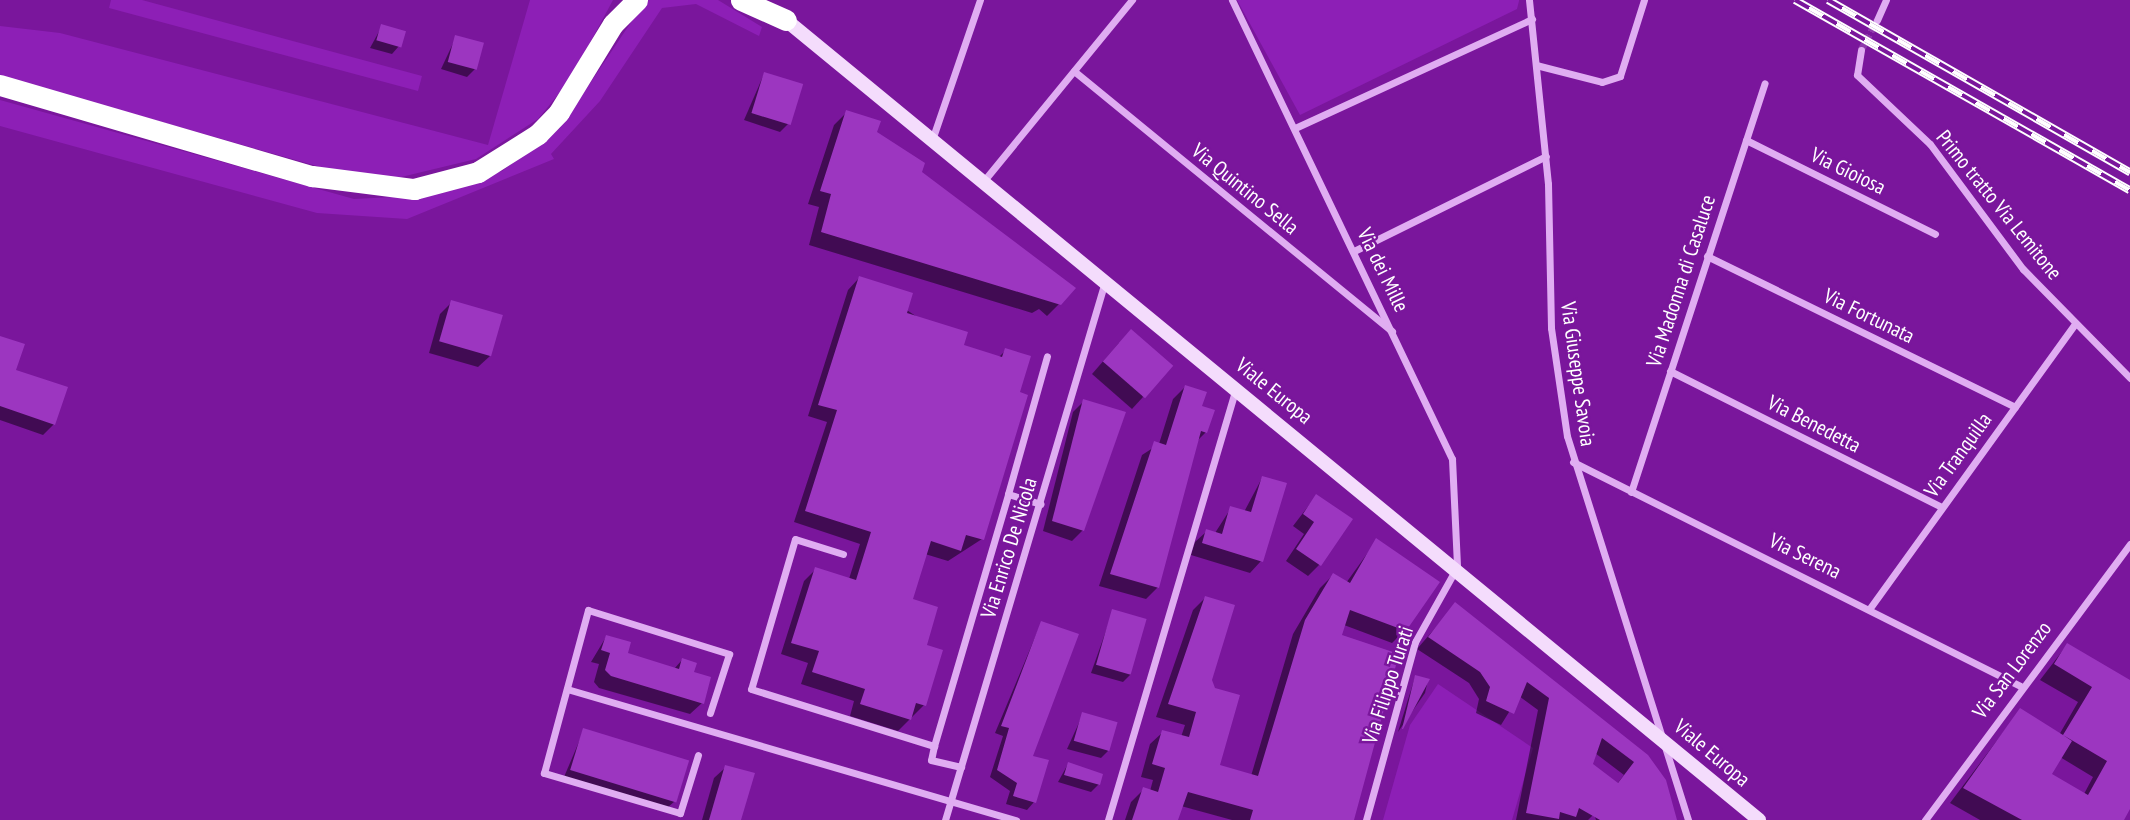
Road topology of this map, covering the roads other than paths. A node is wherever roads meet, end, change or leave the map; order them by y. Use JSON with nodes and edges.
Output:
{"nodes":[{"id":1,"x":620,"y":0,"type":"edge"},
{"id":2,"x":637,"y":0,"type":"edge"},
{"id":3,"x":741,"y":0,"type":"edge"},
{"id":4,"x":760,"y":0,"type":"edge"},
{"id":5,"x":980,"y":0,"type":"edge"},
{"id":6,"x":1132,"y":0,"type":"edge"},
{"id":7,"x":1233,"y":0,"type":"edge"},
{"id":8,"x":1529,"y":0,"type":"edge"},
{"id":9,"x":1644,"y":0,"type":"edge"},
{"id":10,"x":1886,"y":0,"type":"edge"},
{"id":11,"x":1532,"y":19,"type":"junction"},
{"id":12,"x":786,"y":20,"type":"junction"},
{"id":13,"x":1877,"y":20,"type":"tunnel mouth"},
{"id":14,"x":613,"y":24,"type":"junction"},
{"id":15,"x":1861,"y":50,"type":"tunnel mouth"},
{"id":16,"x":1536,"y":65,"type":"junction"},
{"id":17,"x":1074,"y":71,"type":"junction"},
{"id":18,"x":1765,"y":83,"type":"dead end"},
{"id":19,"x":0,"y":85,"type":"edge"},
{"id":20,"x":1295,"y":128,"type":"junction"},
{"id":21,"x":932,"y":140,"type":"junction"},
{"id":22,"x":1746,"y":140,"type":"junction"},
{"id":23,"x":1546,"y":156,"type":"junction"},
{"id":24,"x":982,"y":183,"type":"junction"},
{"id":25,"x":1935,"y":233,"type":"dead end"},
{"id":26,"x":1354,"y":251,"type":"junction"},
{"id":27,"x":1707,"y":256,"type":"junction"},
{"id":28,"x":1104,"y":285,"type":"junction"},
{"id":29,"x":2075,"y":324,"type":"junction"},
{"id":30,"x":1395,"y":334,"type":"junction"},
{"id":31,"x":1047,"y":356,"type":"dead end"},
{"id":32,"x":1670,"y":371,"type":"junction"},
{"id":33,"x":2130,"y":378,"type":"edge"},
{"id":34,"x":1236,"y":387,"type":"junction"},
{"id":35,"x":2015,"y":407,"type":"junction"},
{"id":36,"x":1573,"y":462,"type":"junction"},
{"id":37,"x":1631,"y":492,"type":"junction"},
{"id":38,"x":1008,"y":494,"type":"junction"},
{"id":39,"x":1040,"y":505,"type":"junction"},
{"id":40,"x":1942,"y":507,"type":"junction"},
{"id":41,"x":2130,"y":544,"type":"edge"},
{"id":42,"x":844,"y":554,"type":"dead end"},
{"id":43,"x":1457,"y":567,"type":"junction"},
{"id":44,"x":1870,"y":608,"type":"junction"},
{"id":45,"x":2020,"y":686,"type":"junction"},
{"id":46,"x":567,"y":689,"type":"junction"},
{"id":47,"x":710,"y":713,"type":"dead end"},
{"id":48,"x":1664,"y":741,"type":"junction"},
{"id":49,"x":934,"y":746,"type":"junction"},
{"id":50,"x":698,"y":755,"type":"dead end"},
{"id":51,"x":961,"y":767,"type":"junction"},
{"id":52,"x":951,"y":801,"type":"junction"},
{"id":53,"x":945,"y":820,"type":"edge"},
{"id":54,"x":1016,"y":820,"type":"edge"},
{"id":55,"x":1108,"y":820,"type":"edge"},
{"id":56,"x":1366,"y":820,"type":"edge"},
{"id":57,"x":1688,"y":820,"type":"edge"},
{"id":58,"x":1759,"y":820,"type":"edge"},
{"id":59,"x":1925,"y":820,"type":"edge"}],
"edges":[{"from":1,"to":14,"type":"highway"},
{"from":2,"to":14,"type":"highway"},
{"from":3,"to":12,"type":"highway"},
{"from":4,"to":12,"type":"main road","name":"Viale Europa"},
{"from":5,"to":21,"type":"street"},
{"from":6,"to":17,"type":"street"},
{"from":7,"to":20,"type":"street","name":"Via dei Mille"},
{"from":8,"to":11,"type":"street","name":"Via Giuseppe Savoia"},
{"from":9,"to":16,"type":"street"},
{"from":10,"to":13,"type":"street"},
{"from":11,"to":16,"type":"street","name":"Via Giuseppe Savoia"},
{"from":11,"to":20,"type":"street"},
{"from":12,"to":21,"type":"main road","name":"Viale Europa"},
{"from":14,"to":19,"type":"highway"},
{"from":15,"to":29,"type":"street","name":"Primo tratto Via Lemitone"},
{"from":16,"to":23,"type":"street","name":"Via Giuseppe Savoia"},
{"from":17,"to":24,"type":"street"},
{"from":17,"to":30,"type":"street","name":"Via Quintino Sella"},
{"from":18,"to":22,"type":"street","name":"Via Madonna di Casaluce"},
{"from":20,"to":26,"type":"street","name":"Via dei Mille"},
{"from":21,"to":24,"type":"main road","name":"Viale Europa"},
{"from":22,"to":25,"type":"street","name":"Via Gioiosa"},
{"from":22,"to":27,"type":"street","name":"Via Madonna di Casaluce"},
{"from":23,"to":26,"type":"street"},
{"from":23,"to":36,"type":"street","name":"Via Giuseppe Savoia"},
{"from":24,"to":28,"type":"main road","name":"Viale Europa"},
{"from":26,"to":30,"type":"street","name":"Via dei Mille"},
{"from":27,"to":32,"type":"street","name":"Via Madonna di Casaluce"},
{"from":27,"to":35,"type":"street","name":"Via Fortunata"},
{"from":28,"to":34,"type":"main road","name":"Viale Europa"},
{"from":28,"to":39,"type":"street","name":"Via Enrico De Nicola"},
{"from":29,"to":33,"type":"street","name":"Primo tratto Via Lemitone"},
{"from":29,"to":35,"type":"street","name":"Via Tranquilla"},
{"from":30,"to":43,"type":"street","name":"Via dei Mille"},
{"from":31,"to":38,"type":"street"},
{"from":32,"to":37,"type":"street","name":"Via Madonna di Casaluce"},
{"from":32,"to":40,"type":"street","name":"Via Benedetta"},
{"from":34,"to":43,"type":"main road","name":"Viale Europa"},
{"from":34,"to":55,"type":"street"},
{"from":35,"to":40,"type":"street","name":"Via Tranquilla"},
{"from":36,"to":37,"type":"street","name":"Via Serena"},
{"from":36,"to":48,"type":"street","name":"Via Giuseppe Savoia"},
{"from":37,"to":44,"type":"street","name":"Via Serena"},
{"from":38,"to":39,"type":"street"},
{"from":38,"to":49,"type":"street"},
{"from":39,"to":51,"type":"street","name":"Via Enrico De Nicola"},
{"from":40,"to":44,"type":"street","name":"Via Tranquilla"},
{"from":41,"to":45,"type":"street","name":"Via San Lorenzo"},
{"from":42,"to":49,"type":"street"},
{"from":43,"to":48,"type":"main road","name":"Viale Europa"},
{"from":43,"to":56,"type":"street","name":"Via Filippo Turati"},
{"from":44,"to":45,"type":"street","name":"Via Serena"},
{"from":45,"to":59,"type":"street","name":"Via San Lorenzo"},
{"from":46,"to":47,"type":"street"},
{"from":46,"to":50,"type":"street"},
{"from":46,"to":52,"type":"street"},
{"from":48,"to":57,"type":"street","name":"Via Giuseppe Savoia"},
{"from":48,"to":58,"type":"main road","name":"Viale Europa"},
{"from":49,"to":51,"type":"street"},
{"from":51,"to":52,"type":"street","name":"Via Enrico De Nicola"},
{"from":52,"to":53,"type":"street","name":"Via Enrico De Nicola"},
{"from":52,"to":54,"type":"street"}]}
